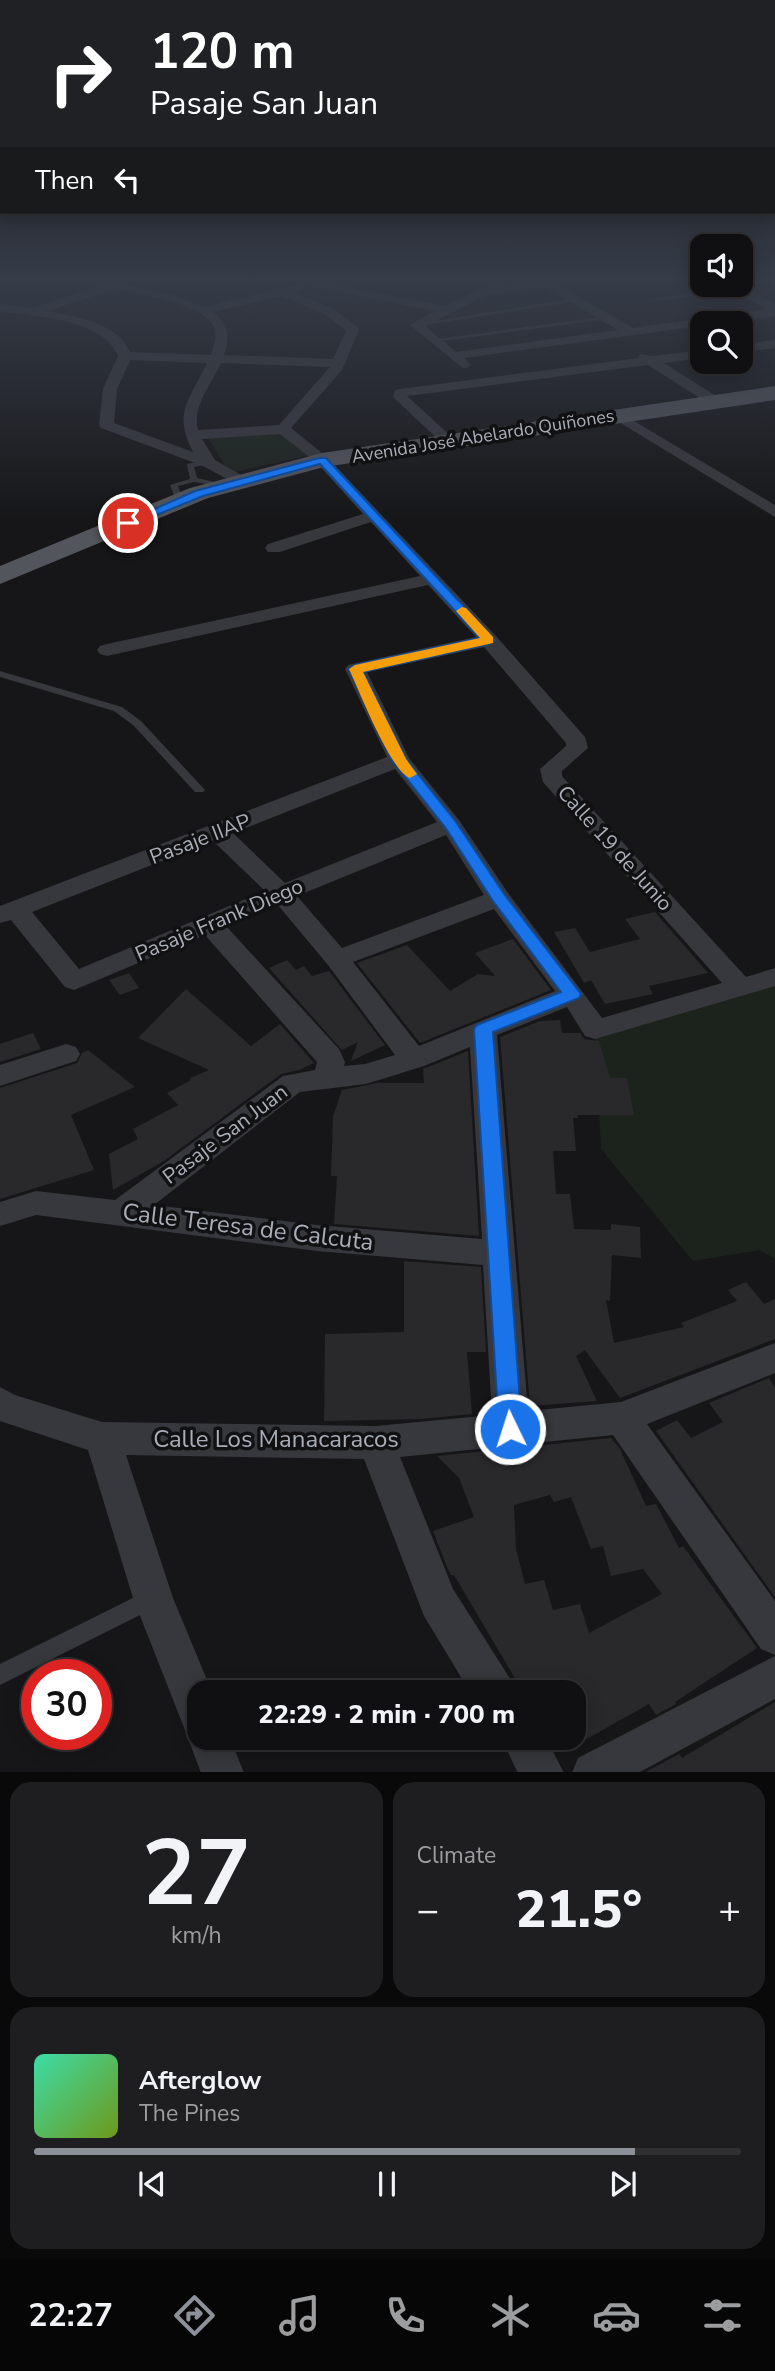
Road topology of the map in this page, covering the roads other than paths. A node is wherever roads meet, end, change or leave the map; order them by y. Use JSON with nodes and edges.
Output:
{"nodes":[{"id":1,"x":123,"y":360,"type":"edge"},
{"id":2,"x":215,"y":360,"type":"edge"},
{"id":3,"x":257,"y":360,"type":"edge"},
{"id":4,"x":339,"y":360,"type":"edge"},
{"id":5,"x":459,"y":360,"type":"edge"},
{"id":6,"x":661,"y":360,"type":"edge"},
{"id":7,"x":651,"y":361,"type":"junction"},
{"id":8,"x":337,"y":363,"type":"junction"},
{"id":9,"x":487,"y":382,"type":"junction"},
{"id":10,"x":775,"y":393,"type":"edge"},
{"id":11,"x":716,"y":402,"type":"junction"},
{"id":12,"x":619,"y":416,"type":"junction"},
{"id":13,"x":283,"y":429,"type":"junction"},
{"id":14,"x":193,"y":435,"type":"junction"},
{"id":15,"x":448,"y":441,"type":"junction"},
{"id":16,"x":322,"y":460,"type":"junction"},
{"id":17,"x":206,"y":462,"type":"junction"},
{"id":18,"x":194,"y":480,"type":"junction"},
{"id":19,"x":235,"y":484,"type":"junction"},
{"id":20,"x":180,"y":501,"type":"junction"},
{"id":21,"x":775,"y":512,"type":"edge"},
{"id":22,"x":373,"y":516,"type":"junction"},
{"id":23,"x":274,"y":548,"type":"dead end"},
{"id":24,"x":0,"y":576,"type":"edge"},
{"id":25,"x":432,"y":579,"type":"junction"},
{"id":26,"x":489,"y":640,"type":"junction"},
{"id":27,"x":107,"y":650,"type":"dead end"},
{"id":28,"x":0,"y":674,"type":"edge"},
{"id":29,"x":399,"y":760,"type":"junction"},
{"id":30,"x":199,"y":790,"type":"dead end"},
{"id":31,"x":451,"y":825,"type":"junction"},
{"id":32,"x":218,"y":832,"type":"junction"},
{"id":33,"x":281,"y":892,"type":"junction"},
{"id":34,"x":499,"y":898,"type":"junction"},
{"id":35,"x":8,"y":912,"type":"edge"},
{"id":36,"x":209,"y":923,"type":"junction"},
{"id":37,"x":337,"y":959,"type":"junction"},
{"id":38,"x":775,"y":977,"type":"edge"},
{"id":39,"x":740,"y":987,"type":"junction"},
{"id":40,"x":572,"y":994,"type":"junction"},
{"id":41,"x":483,"y":1029,"type":"junction"},
{"id":42,"x":66,"y":1054,"type":"dead end"},
{"id":43,"x":414,"y":1059,"type":"junction"},
{"id":44,"x":0,"y":1076,"type":"edge"},
{"id":45,"x":327,"y":1079,"type":"junction"},
{"id":46,"x":122,"y":1212,"type":"junction"},
{"id":47,"x":0,"y":1214,"type":"edge"},
{"id":48,"x":497,"y":1253,"type":"junction"},
{"id":49,"x":775,"y":1358,"type":"edge"},
{"id":50,"x":0,"y":1403,"type":"edge"},
{"id":51,"x":622,"y":1418,"type":"junction"},
{"id":52,"x":510,"y":1429,"type":"junction"},
{"id":53,"x":102,"y":1438,"type":"junction"},
{"id":54,"x":376,"y":1443,"type":"junction"},
{"id":55,"x":153,"y":1598,"type":"junction"},
{"id":56,"x":775,"y":1635,"type":"edge"},
{"id":57,"x":0,"y":1675,"type":"edge"},
{"id":58,"x":775,"y":1677,"type":"edge"},
{"id":59,"x":487,"y":1680,"type":"edge"},
{"id":60,"x":187,"y":1683,"type":"edge"},
{"id":61,"x":214,"y":1750,"type":"edge"},
{"id":62,"x":529,"y":1750,"type":"edge"},
{"id":63,"x":223,"y":1772,"type":"edge"},
{"id":64,"x":542,"y":1772,"type":"edge"},
{"id":65,"x":595,"y":1772,"type":"edge"}],
"edges":[{"from":1,"to":17,"type":"street"},
{"from":2,"to":14,"type":"street"},
{"from":3,"to":8,"type":"street"},
{"from":4,"to":8,"type":"street"},
{"from":5,"to":9,"type":"street"},
{"from":6,"to":7,"type":"street"},
{"from":7,"to":9,"type":"street"},
{"from":7,"to":11,"type":"street"},
{"from":8,"to":13,"type":"street"},
{"from":9,"to":15,"type":"street"},
{"from":10,"to":11,"type":"main road","name":"Avenida José Abelardo Quiñones"},
{"from":11,"to":12,"type":"main road","name":"Avenida José Abelardo Quiñones"},
{"from":12,"to":15,"type":"main road","name":"Avenida José Abelardo Quiñones"},
{"from":12,"to":21,"type":"street"},
{"from":13,"to":14,"type":"street"},
{"from":13,"to":16,"type":"street","name":"Calle 19 de Junio"},
{"from":14,"to":17,"type":"street"},
{"from":15,"to":16,"type":"main road","name":"Avenida José Abelardo Quiñones"},
{"from":16,"to":19,"type":"main road","name":"Avenida José Abelardo Quiñones"},
{"from":16,"to":22,"type":"street","name":"Calle 19 de Junio"},
{"from":17,"to":18,"type":"lane"},
{"from":17,"to":19,"type":"street"},
{"from":18,"to":19,"type":"lane"},
{"from":18,"to":20,"type":"lane"},
{"from":19,"to":20,"type":"main road","name":"Avenida José Abelardo Quiñones"},
{"from":20,"to":24,"type":"main road","name":"Avenida José Abelardo Quiñones"},
{"from":22,"to":23,"type":"street"},
{"from":22,"to":25,"type":"street","name":"Calle 19 de Junio"},
{"from":25,"to":26,"type":"street","name":"Calle 19 de Junio"},
{"from":25,"to":27,"type":"street"},
{"from":26,"to":29,"type":"street"},
{"from":26,"to":39,"type":"street","name":"Calle 19 de Junio"},
{"from":28,"to":30,"type":"lane"},
{"from":29,"to":31,"type":"street"},
{"from":29,"to":32,"type":"street","name":"Pasaje IIAP"},
{"from":31,"to":33,"type":"street","name":"Pasaje Frank Diego"},
{"from":31,"to":34,"type":"street"},
{"from":32,"to":33,"type":"street"},
{"from":32,"to":35,"type":"street","name":"Pasaje IIAP"},
{"from":33,"to":36,"type":"street","name":"Pasaje Frank Diego"},
{"from":33,"to":37,"type":"street"},
{"from":34,"to":37,"type":"street"},
{"from":34,"to":40,"type":"street"},
{"from":35,"to":36,"type":"street","name":"Pasaje Frank Diego"},
{"from":36,"to":45,"type":"street"},
{"from":37,"to":43,"type":"street"},
{"from":38,"to":39,"type":"street"},
{"from":39,"to":40,"type":"street"},
{"from":40,"to":41,"type":"street","name":"Pasaje San Juan"},
{"from":41,"to":43,"type":"street","name":"Pasaje San Juan"},
{"from":41,"to":48,"type":"street"},
{"from":42,"to":44,"type":"street"},
{"from":43,"to":45,"type":"street","name":"Pasaje San Juan"},
{"from":45,"to":46,"type":"street","name":"Pasaje San Juan"},
{"from":46,"to":47,"type":"street","name":"Calle Teresa de Calcuta"},
{"from":46,"to":48,"type":"street","name":"Calle Teresa de Calcuta"},
{"from":48,"to":52,"type":"street"},
{"from":49,"to":51,"type":"street","name":"Calle Los Manacaracos"},
{"from":50,"to":53,"type":"street","name":"Calle Los Manacaracos"},
{"from":51,"to":52,"type":"street","name":"Calle Los Manacaracos"},
{"from":51,"to":56,"type":"street"},
{"from":52,"to":54,"type":"street","name":"Calle Los Manacaracos"},
{"from":53,"to":54,"type":"street","name":"Calle Los Manacaracos"},
{"from":53,"to":55,"type":"street"},
{"from":54,"to":59,"type":"street"},
{"from":55,"to":57,"type":"lane"},
{"from":55,"to":60,"type":"street"},
{"from":58,"to":65,"type":"street"},
{"from":61,"to":63,"type":"street"},
{"from":62,"to":64,"type":"street"}]}
